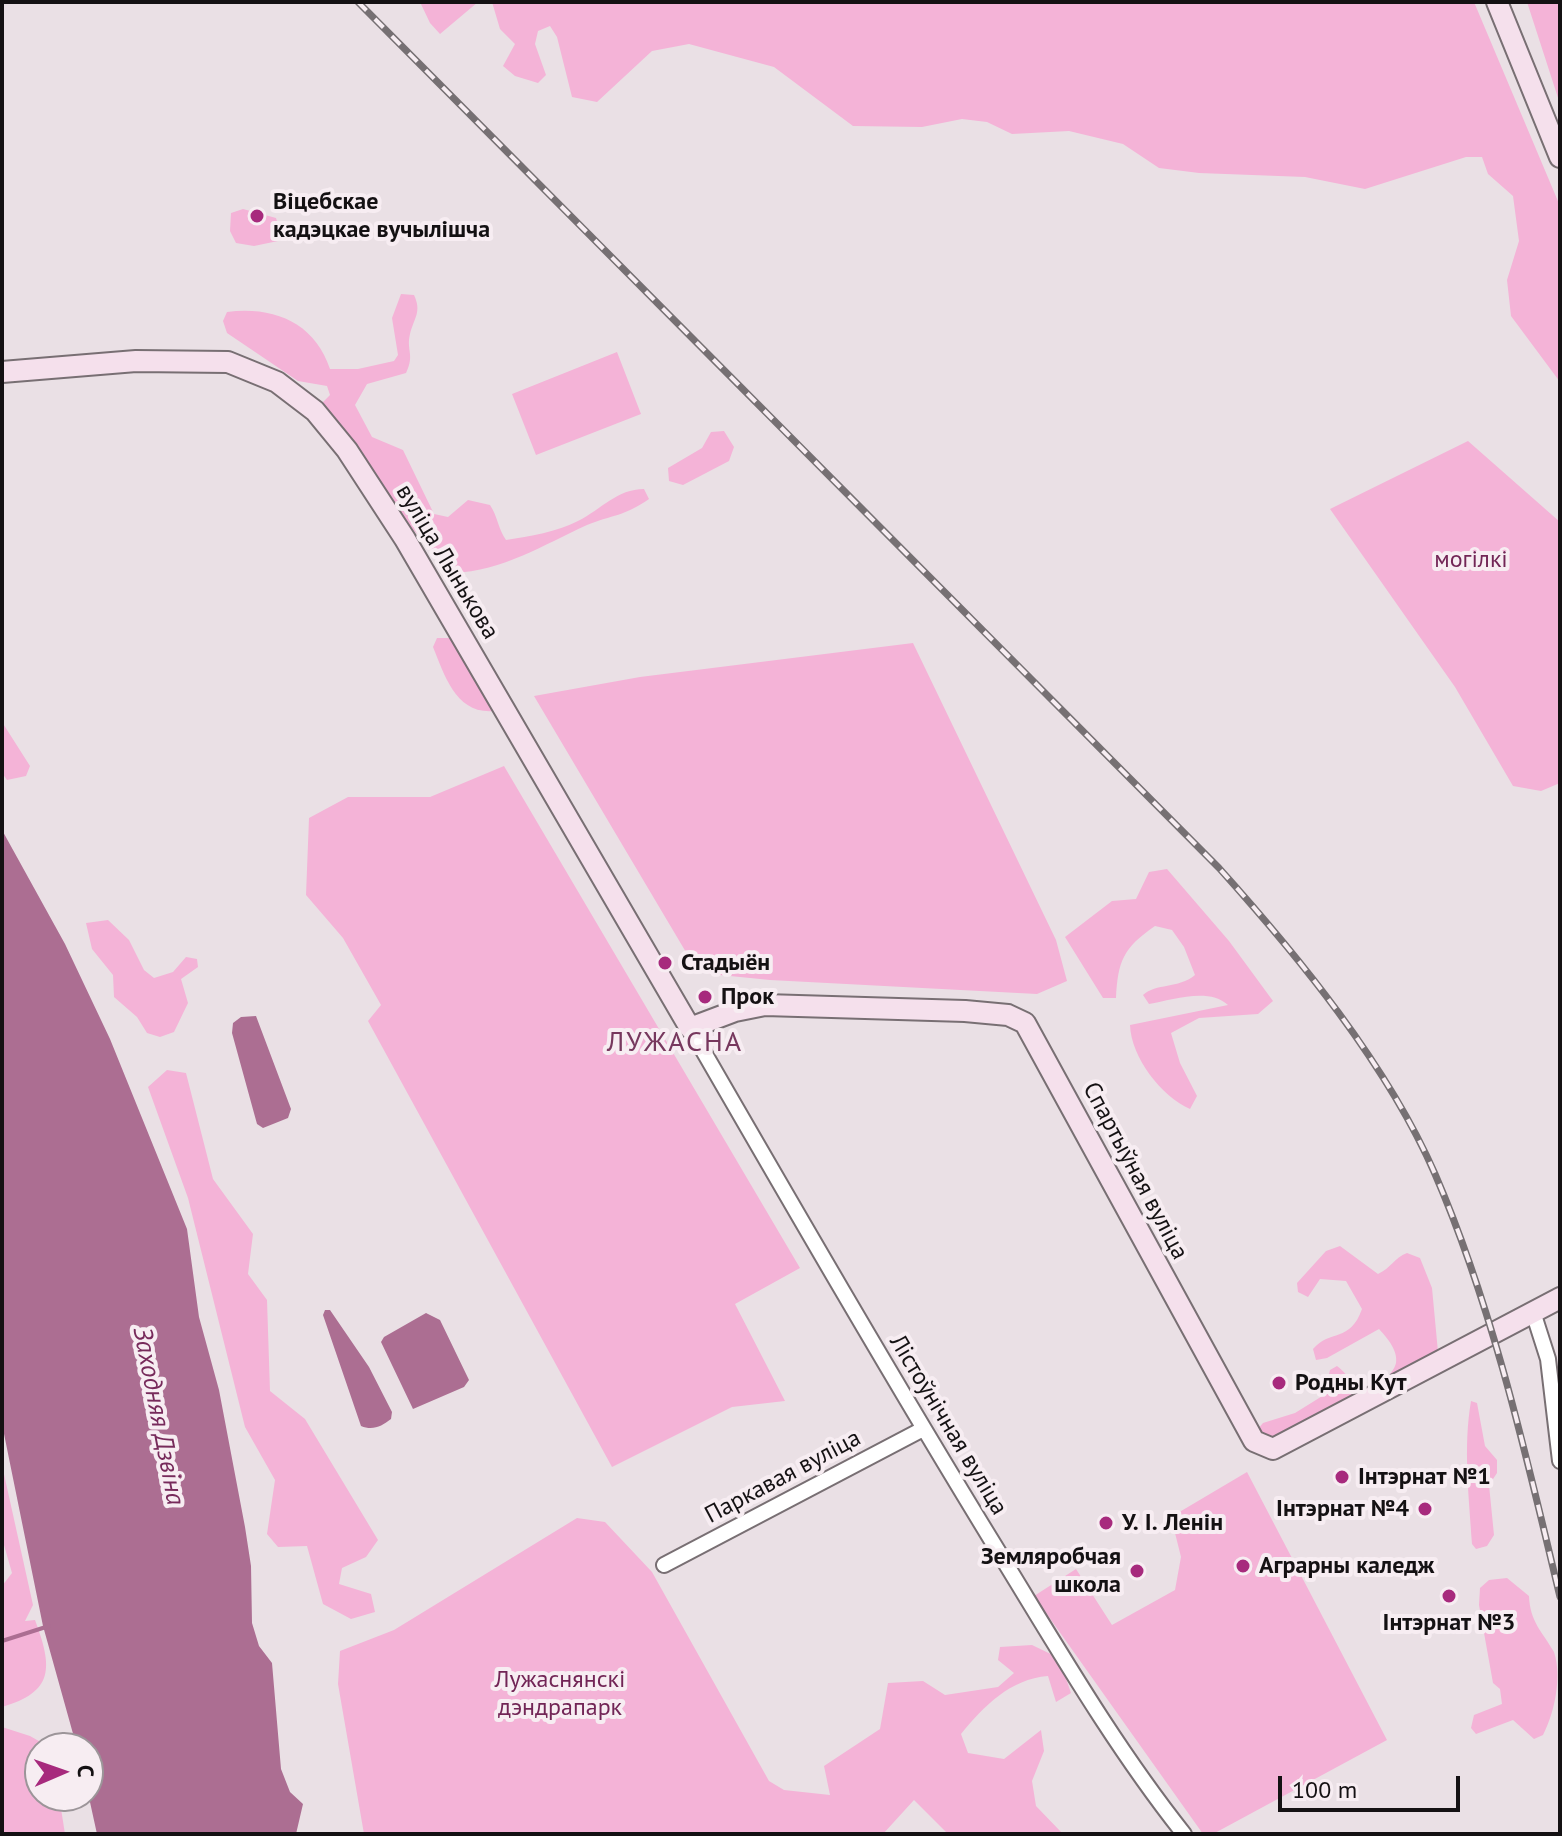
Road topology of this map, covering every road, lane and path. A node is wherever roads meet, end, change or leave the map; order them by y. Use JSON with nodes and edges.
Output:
{"nodes":[{"id":1,"x":1497,"y":2,"type":"edge"},
{"id":2,"x":1560,"y":157,"type":"edge"},
{"id":3,"x":2,"y":372,"type":"edge"},
{"id":4,"x":690,"y":1028,"type":"junction"},
{"id":5,"x":1560,"y":1298,"type":"edge"},
{"id":6,"x":1533,"y":1312,"type":"junction"},
{"id":7,"x":923,"y":1429,"type":"junction"},
{"id":8,"x":1560,"y":1461,"type":"edge"},
{"id":9,"x":664,"y":1565,"type":"dead end"},
{"id":10,"x":1184,"y":1834,"type":"edge"}],
"edges":[{"from":1,"to":2,"type":"street"},
{"from":3,"to":4,"type":"street","name":"вуліца Лынькова"},
{"from":4,"to":6,"type":"street","name":"Спартыўная вуліца"},
{"from":4,"to":7,"type":"street","name":"Лістоўнічная вуліца"},
{"from":5,"to":6,"type":"street"},
{"from":6,"to":8,"type":"street"},
{"from":7,"to":9,"type":"street","name":"Паркавая вуліца"},
{"from":7,"to":10,"type":"street","name":"Лістоўнічная вуліца"}]}
